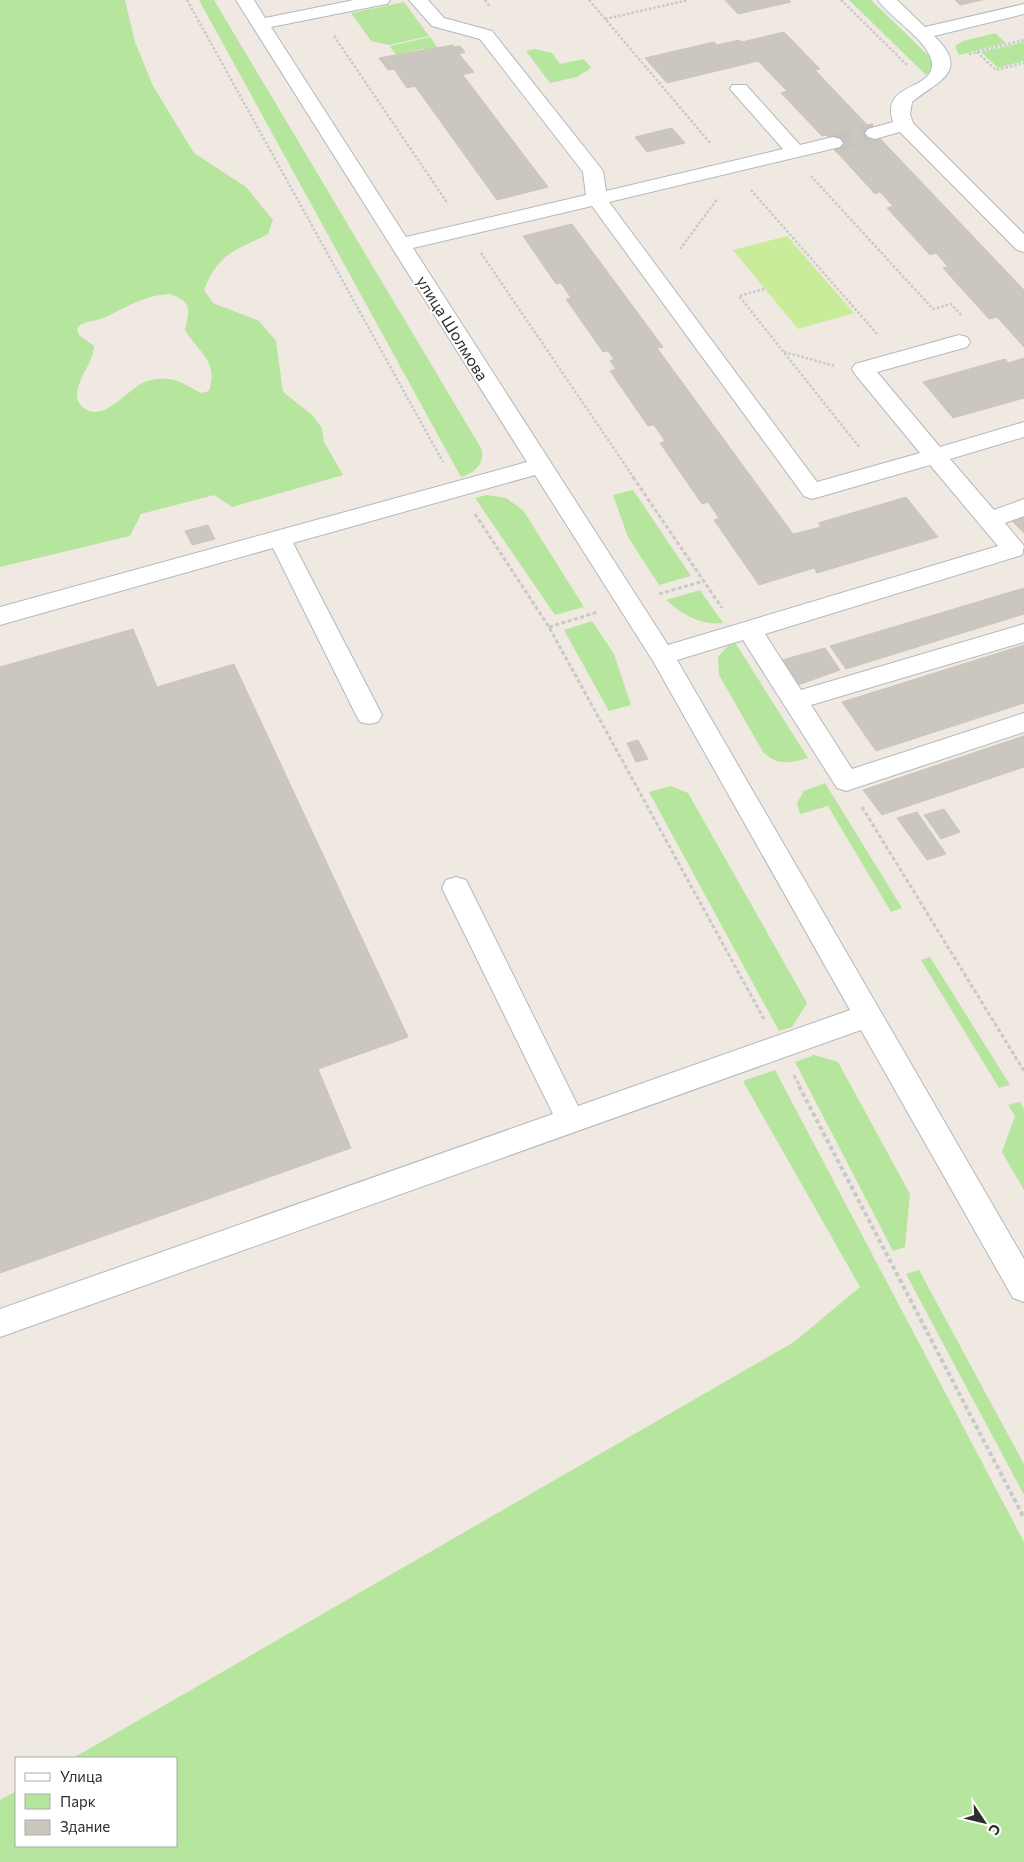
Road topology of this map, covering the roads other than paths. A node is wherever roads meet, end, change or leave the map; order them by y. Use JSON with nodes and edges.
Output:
{"nodes":[{"id":1,"x":245,"y":0,"type":"edge"},
{"id":2,"x":382,"y":0,"type":"edge"},
{"id":3,"x":418,"y":0,"type":"edge"},
{"id":4,"x":887,"y":0,"type":"edge"},
{"id":5,"x":1024,"y":9,"type":"edge"},
{"id":6,"x":260,"y":24,"type":"junction"},
{"id":7,"x":921,"y":34,"type":"junction"},
{"id":8,"x":739,"y":89,"type":"dead end"},
{"id":9,"x":904,"y":126,"type":"junction"},
{"id":10,"x":875,"y":133,"type":"tunnel mouth"},
{"id":11,"x":833,"y":143,"type":"tunnel mouth"},
{"id":12,"x":793,"y":152,"type":"junction"},
{"id":13,"x":597,"y":200,"type":"junction"},
{"id":14,"x":400,"y":245,"type":"junction"},
{"id":15,"x":1024,"y":246,"type":"edge"},
{"id":16,"x":959,"y":342,"type":"dead end"},
{"id":17,"x":1024,"y":429,"type":"edge"},
{"id":18,"x":935,"y":456,"type":"junction"},
{"id":19,"x":540,"y":466,"type":"junction"},
{"id":20,"x":1024,"y":507,"type":"edge"},
{"id":21,"x":990,"y":520,"type":"junction"},
{"id":22,"x":279,"y":538,"type":"junction"},
{"id":23,"x":1019,"y":548,"type":"edge"},
{"id":24,"x":0,"y":616,"type":"edge"},
{"id":25,"x":744,"y":631,"type":"junction"},
{"id":26,"x":1024,"y":633,"type":"edge"},
{"id":27,"x":662,"y":656,"type":"junction"},
{"id":28,"x":795,"y":701,"type":"junction"},
{"id":29,"x":369,"y":715,"type":"dead end"},
{"id":30,"x":1024,"y":722,"type":"edge"},
{"id":31,"x":456,"y":888,"type":"dead end"},
{"id":32,"x":869,"y":1015,"type":"junction"},
{"id":33,"x":571,"y":1122,"type":"junction"},
{"id":34,"x":1024,"y":1288,"type":"edge"},
{"id":35,"x":0,"y":1323,"type":"edge"}],
"edges":[{"from":1,"to":6,"type":"street","name":"улица Шолмова"},
{"from":2,"to":6,"type":"street"},
{"from":3,"to":13,"type":"street"},
{"from":4,"to":7,"type":"street"},
{"from":5,"to":7,"type":"street"},
{"from":6,"to":14,"type":"street","name":"улица Шолмова"},
{"from":7,"to":9,"type":"street"},
{"from":8,"to":12,"type":"street"},
{"from":9,"to":10,"type":"street"},
{"from":9,"to":15,"type":"street"},
{"from":11,"to":12,"type":"street"},
{"from":12,"to":13,"type":"street"},
{"from":13,"to":14,"type":"street"},
{"from":13,"to":18,"type":"street"},
{"from":14,"to":19,"type":"street","name":"улица Шолмова"},
{"from":16,"to":18,"type":"street"},
{"from":17,"to":18,"type":"street"},
{"from":18,"to":21,"type":"street"},
{"from":19,"to":22,"type":"street"},
{"from":19,"to":27,"type":"street","name":"улица Шолмова"},
{"from":20,"to":21,"type":"street"},
{"from":21,"to":23,"type":"street"},
{"from":22,"to":24,"type":"street"},
{"from":22,"to":29,"type":"street"},
{"from":23,"to":25,"type":"street"},
{"from":25,"to":27,"type":"street"},
{"from":25,"to":28,"type":"street"},
{"from":26,"to":28,"type":"street"},
{"from":27,"to":32,"type":"street","name":"улица Шолмова"},
{"from":28,"to":30,"type":"street"},
{"from":31,"to":33,"type":"street"},
{"from":32,"to":33,"type":"street"},
{"from":32,"to":34,"type":"street","name":"улица Шолмова"},
{"from":33,"to":35,"type":"street"}]}
